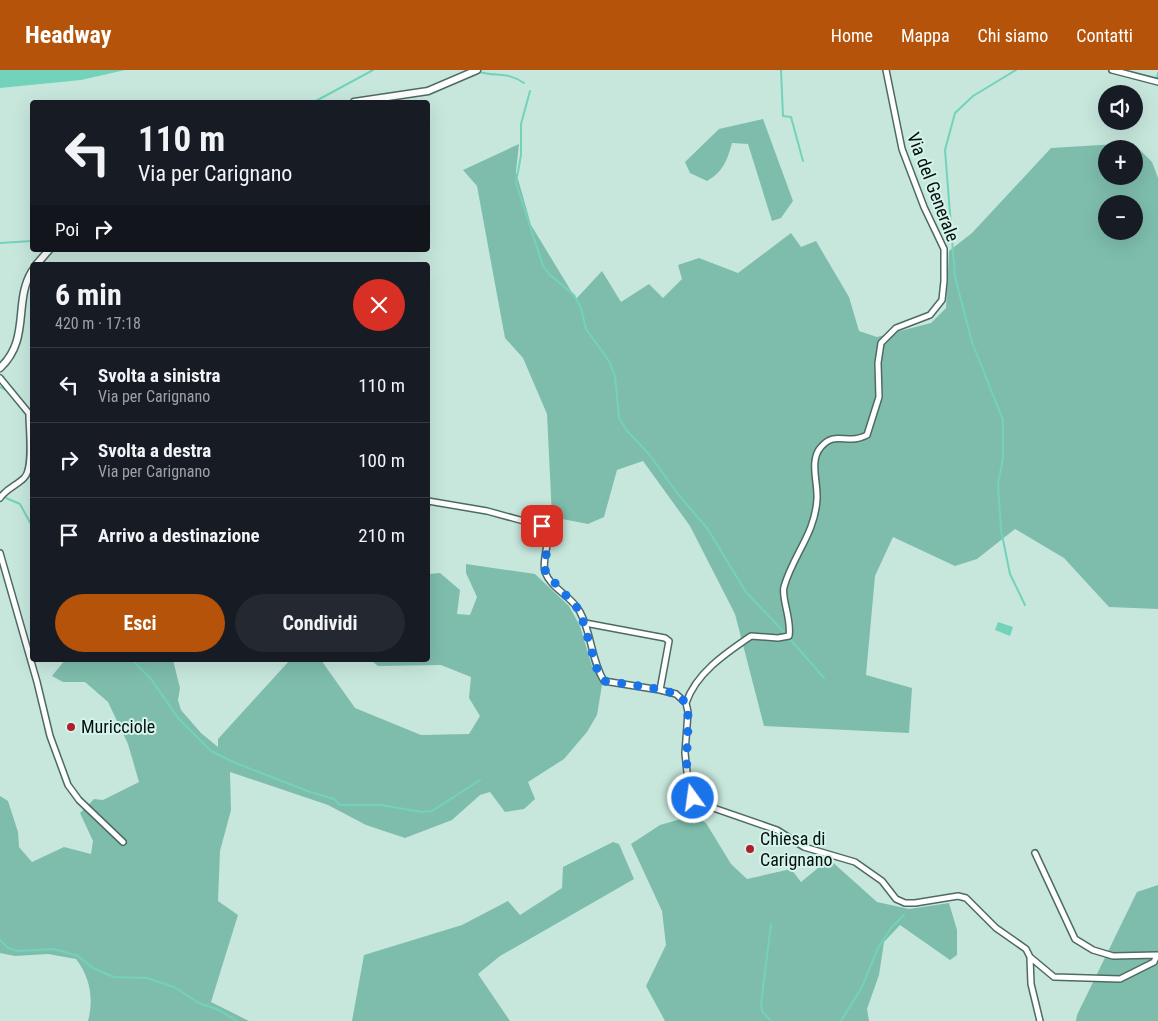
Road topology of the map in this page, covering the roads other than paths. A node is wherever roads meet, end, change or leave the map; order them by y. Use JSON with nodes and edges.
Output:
{"nodes":[{"id":1,"x":477,"y":70,"type":"edge"},
{"id":2,"x":886,"y":70,"type":"edge"},
{"id":3,"x":1112,"y":70,"type":"edge"},
{"id":4,"x":1158,"y":82,"type":"edge"},
{"id":5,"x":367,"y":100,"type":"edge"},
{"id":6,"x":47,"y":252,"type":"edge"},
{"id":7,"x":39,"y":262,"type":"edge"},
{"id":8,"x":30,"y":276,"type":"edge"},
{"id":9,"x":0,"y":368,"type":"edge"},
{"id":10,"x":0,"y":378,"type":"edge"},
{"id":11,"x":30,"y":415,"type":"edge"},
{"id":12,"x":30,"y":468,"type":"edge"},
{"id":13,"x":0,"y":498,"type":"edge"},
{"id":14,"x":430,"y":501,"type":"edge"},
{"id":15,"x":0,"y":552,"type":"edge"},
{"id":16,"x":585,"y":623,"type":"junction"},
{"id":17,"x":30,"y":657,"type":"edge"},
{"id":18,"x":31,"y":662,"type":"edge"},
{"id":19,"x":660,"y":690,"type":"junction"},
{"id":20,"x":686,"y":703,"type":"junction"},
{"id":21,"x":123,"y":842,"type":"dead end"},
{"id":22,"x":1036,"y":853,"type":"dead end"},
{"id":23,"x":1030,"y":957,"type":"junction"},
{"id":24,"x":1040,"y":1021,"type":"edge"}],
"edges":[{"from":1,"to":5,"type":"street"},
{"from":2,"to":20,"type":"street","name":"Via del Generale"},
{"from":3,"to":4,"type":"street"},
{"from":6,"to":7,"type":"street"},
{"from":8,"to":9,"type":"street"},
{"from":10,"to":11,"type":"street"},
{"from":12,"to":13,"type":"street"},
{"from":14,"to":16,"type":"street"},
{"from":15,"to":17,"type":"street"},
{"from":16,"to":19,"type":"street"},
{"from":16,"to":19,"type":"street"},
{"from":18,"to":21,"type":"street"},
{"from":19,"to":20,"type":"street"},
{"from":20,"to":23,"type":"street"},
{"from":22,"to":23,"type":"street"},
{"from":23,"to":24,"type":"street"}]}
